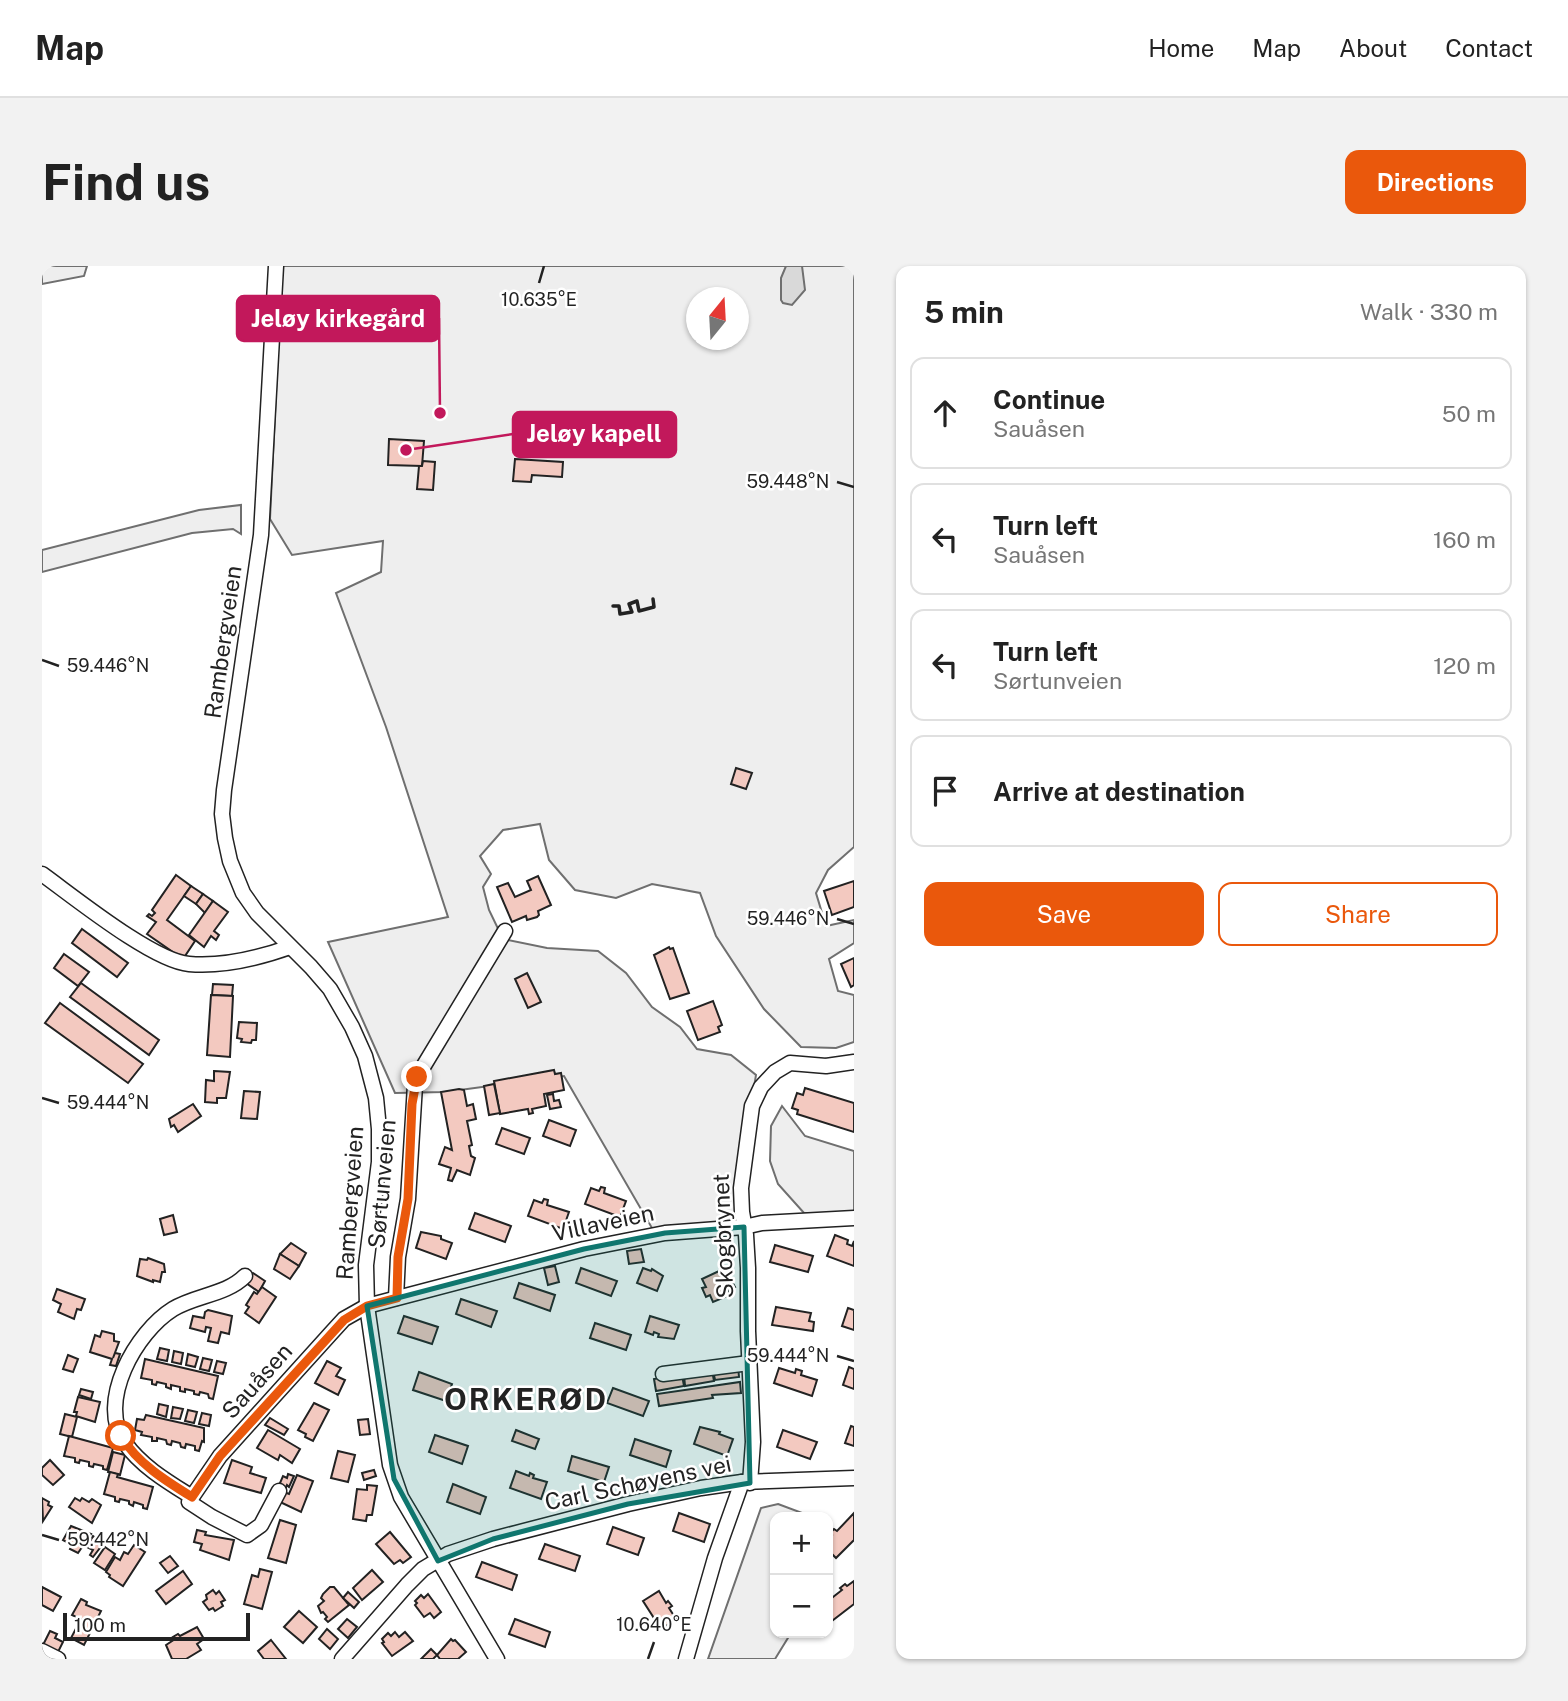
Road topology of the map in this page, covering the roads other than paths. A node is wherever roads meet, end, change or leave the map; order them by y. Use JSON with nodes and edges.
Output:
{"nodes":[{"id":1,"x":276,"y":266,"type":"edge"},
{"id":2,"x":42,"y":874,"type":"edge"},
{"id":3,"x":505,"y":931,"type":"dead end"},
{"id":4,"x":290,"y":947,"type":"junction"},
{"id":5,"x":854,"y":1062,"type":"edge"},
{"id":6,"x":854,"y":1218,"type":"edge"},
{"id":7,"x":744,"y":1227,"type":"junction"},
{"id":8,"x":245,"y":1276,"type":"dead end"},
{"id":9,"x":397,"y":1298,"type":"junction"},
{"id":10,"x":367,"y":1306,"type":"junction"},
{"id":11,"x":749,"y":1363,"type":"junction"},
{"id":12,"x":663,"y":1374,"type":"dead end"},
{"id":13,"x":854,"y":1478,"type":"edge"},
{"id":14,"x":746,"y":1483,"type":"junction"},
{"id":15,"x":279,"y":1491,"type":"dead end"},
{"id":16,"x":192,"y":1497,"type":"junction"},
{"id":17,"x":438,"y":1561,"type":"junction"},
{"id":18,"x":42,"y":1651,"type":"edge"},
{"id":19,"x":58,"y":1659,"type":"edge"},
{"id":20,"x":342,"y":1659,"type":"edge"},
{"id":21,"x":497,"y":1659,"type":"edge"},
{"id":22,"x":686,"y":1659,"type":"edge"}],
"edges":[{"from":1,"to":4,"type":"street","name":"Rambergveien"},
{"from":2,"to":4,"type":"street"},
{"from":3,"to":9,"type":"street","name":"Sørtunveien"},
{"from":4,"to":10,"type":"street","name":"Rambergveien"},
{"from":5,"to":7,"type":"street","name":"Skogbrynet"},
{"from":6,"to":7,"type":"street","name":"Villaveien"},
{"from":7,"to":9,"type":"street","name":"Villaveien"},
{"from":7,"to":11,"type":"street","name":"Skogbrynet"},
{"from":8,"to":16,"type":"street"},
{"from":9,"to":10,"type":"street","name":"Villaveien"},
{"from":10,"to":16,"type":"street","name":"Sauåsen"},
{"from":10,"to":17,"type":"street","name":"Rambergveien"},
{"from":11,"to":12,"type":"street"},
{"from":11,"to":14,"type":"street","name":"Skogbrynet"},
{"from":13,"to":14,"type":"street","name":"Carl Schøyens vei"},
{"from":14,"to":17,"type":"street","name":"Carl Schøyens vei"},
{"from":14,"to":22,"type":"street","name":"Skogbrynet"},
{"from":15,"to":16,"type":"street"},
{"from":17,"to":20,"type":"street","name":"Carl Schøyens vei"},
{"from":17,"to":21,"type":"street","name":"Rambergveien"},
{"from":18,"to":19,"type":"street"}]}
